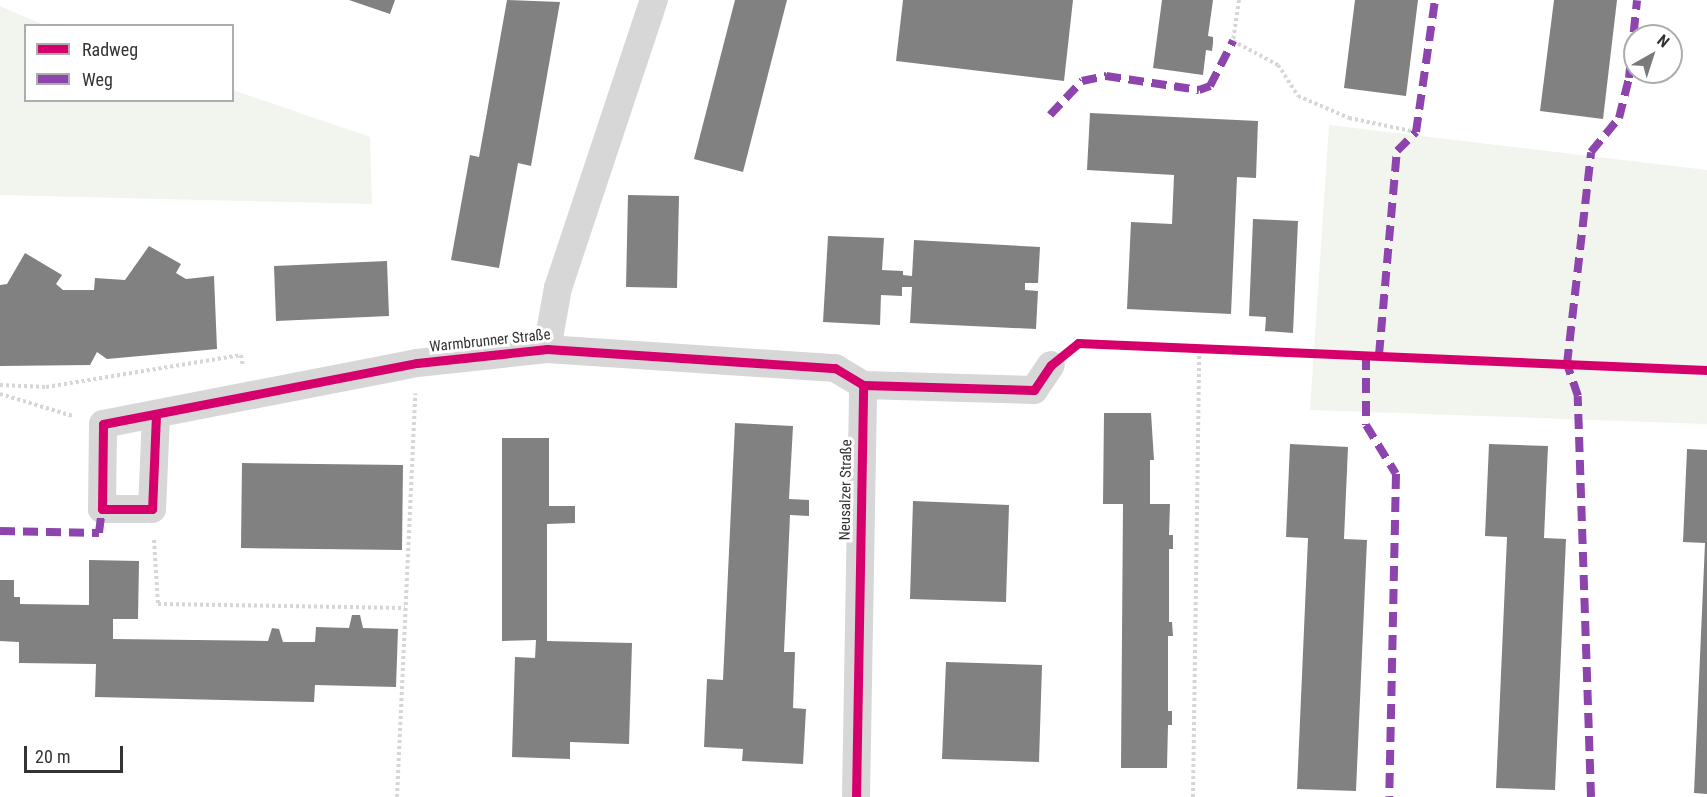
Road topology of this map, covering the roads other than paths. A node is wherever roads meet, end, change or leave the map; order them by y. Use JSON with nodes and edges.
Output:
{"nodes":[{"id":1,"x":654,"y":0,"type":"edge"},
{"id":2,"x":547,"y":349,"type":"junction"},
{"id":3,"x":1051,"y":365,"type":"dead end"},
{"id":4,"x":863,"y":385,"type":"junction"},
{"id":5,"x":156,"y":416,"type":"junction"},
{"id":6,"x":856,"y":797,"type":"edge"}],
"edges":[{"from":1,"to":2,"type":"street","name":"Warmbrunner Straße"},
{"from":2,"to":4,"type":"street","name":"Warmbrunner Straße"},
{"from":2,"to":5,"type":"street","name":"Warmbrunner Straße"},
{"from":3,"to":4,"type":"street"},
{"from":4,"to":6,"type":"street","name":"Neusalzer Straße"},
{"from":5,"to":5,"type":"street","name":"Warmbrunner Straße"}]}
